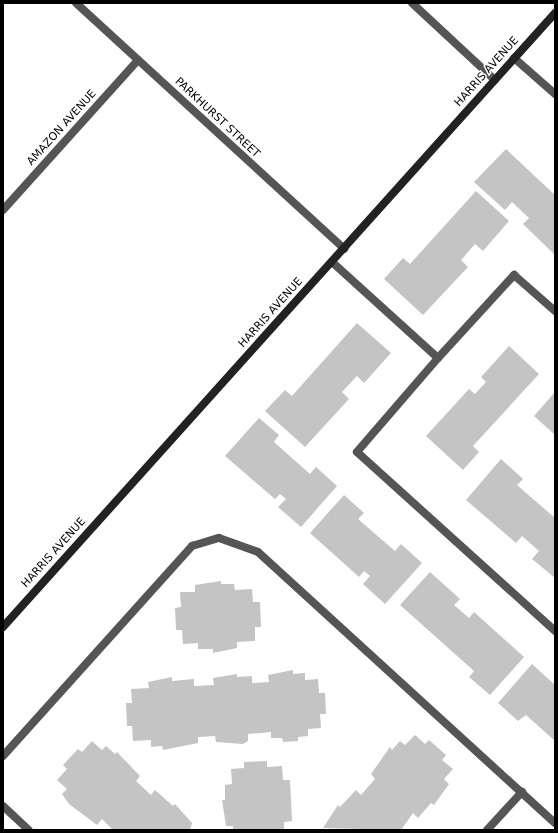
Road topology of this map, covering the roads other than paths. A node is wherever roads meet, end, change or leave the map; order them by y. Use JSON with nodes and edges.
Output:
{"nodes":[{"id":1,"x":76,"y":3,"type":"edge"},
{"id":2,"x":412,"y":3,"type":"edge"},
{"id":3,"x":555,"y":13,"type":"edge"},
{"id":4,"x":514,"y":58,"type":"junction"},
{"id":5,"x":138,"y":60,"type":"junction"},
{"id":6,"x":495,"y":80,"type":"junction"},
{"id":7,"x":555,"y":94,"type":"edge"},
{"id":8,"x":3,"y":210,"type":"edge"},
{"id":9,"x":344,"y":249,"type":"junction"},
{"id":10,"x":332,"y":262,"type":"junction"},
{"id":11,"x":555,"y":311,"type":"edge"},
{"id":12,"x":438,"y":358,"type":"junction"},
{"id":13,"x":3,"y":627,"type":"edge"},
{"id":14,"x":555,"y":631,"type":"edge"},
{"id":15,"x":3,"y":756,"type":"edge"},
{"id":16,"x":522,"y":792,"type":"junction"},
{"id":17,"x":3,"y":806,"type":"edge"},
{"id":18,"x":555,"y":823,"type":"edge"},
{"id":19,"x":30,"y":830,"type":"edge"},
{"id":20,"x":487,"y":830,"type":"edge"}],
"edges":[{"from":1,"to":5,"type":"street","name":"PARKHURST STREET"},
{"from":2,"to":6,"type":"street"},
{"from":3,"to":4,"type":"street","name":"HARRIS AVENUE"},
{"from":4,"to":6,"type":"street","name":"HARRIS AVENUE"},
{"from":4,"to":7,"type":"street"},
{"from":5,"to":8,"type":"street","name":"AMAZON AVENUE"},
{"from":5,"to":9,"type":"street","name":"PARKHURST STREET"},
{"from":6,"to":9,"type":"street","name":"HARRIS AVENUE"},
{"from":9,"to":10,"type":"street","name":"HARRIS AVENUE"},
{"from":10,"to":12,"type":"street"},
{"from":10,"to":13,"type":"street","name":"HARRIS AVENUE"},
{"from":11,"to":12,"type":"street"},
{"from":12,"to":14,"type":"street"},
{"from":15,"to":16,"type":"street"},
{"from":16,"to":18,"type":"street"},
{"from":16,"to":20,"type":"street"},
{"from":17,"to":19,"type":"street"}]}
